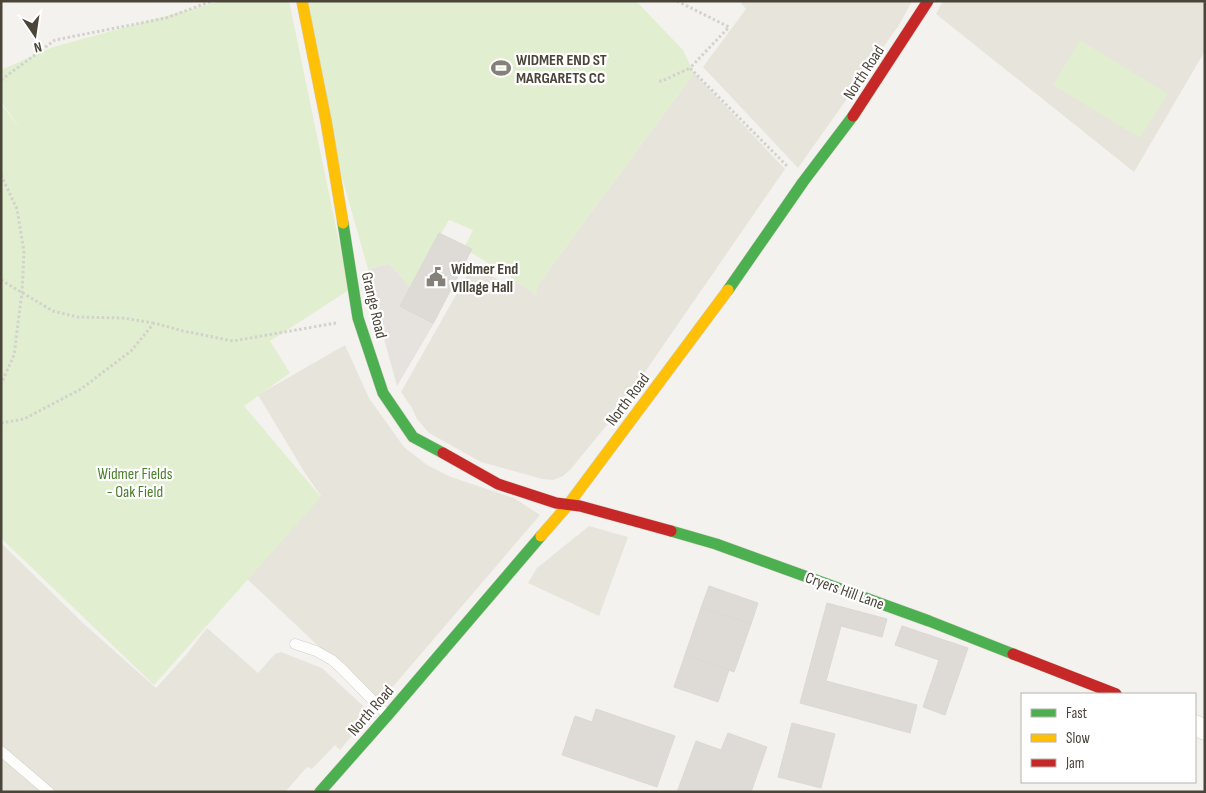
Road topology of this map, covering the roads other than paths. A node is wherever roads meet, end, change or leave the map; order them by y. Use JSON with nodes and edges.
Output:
{"nodes":[{"id":1,"x":302,"y":1,"type":"edge"},
{"id":2,"x":928,"y":1,"type":"edge"},
{"id":3,"x":568,"y":505,"type":"junction"},
{"id":4,"x":295,"y":644,"type":"dead end"},
{"id":5,"x":1113,"y":693,"type":"edge"},
{"id":6,"x":388,"y":716,"type":"junction"},
{"id":7,"x":1,"y":751,"type":"edge"},
{"id":8,"x":49,"y":792,"type":"edge"},
{"id":9,"x":320,"y":792,"type":"edge"}],
"edges":[{"from":1,"to":3,"type":"street","name":"Grange Road"},
{"from":2,"to":3,"type":"street","name":"North Road"},
{"from":3,"to":5,"type":"street","name":"Cryers Hill Lane"},
{"from":3,"to":6,"type":"street","name":"North Road"},
{"from":4,"to":6,"type":"lane"},
{"from":6,"to":9,"type":"street","name":"North Road"},
{"from":7,"to":8,"type":"lane"}]}
